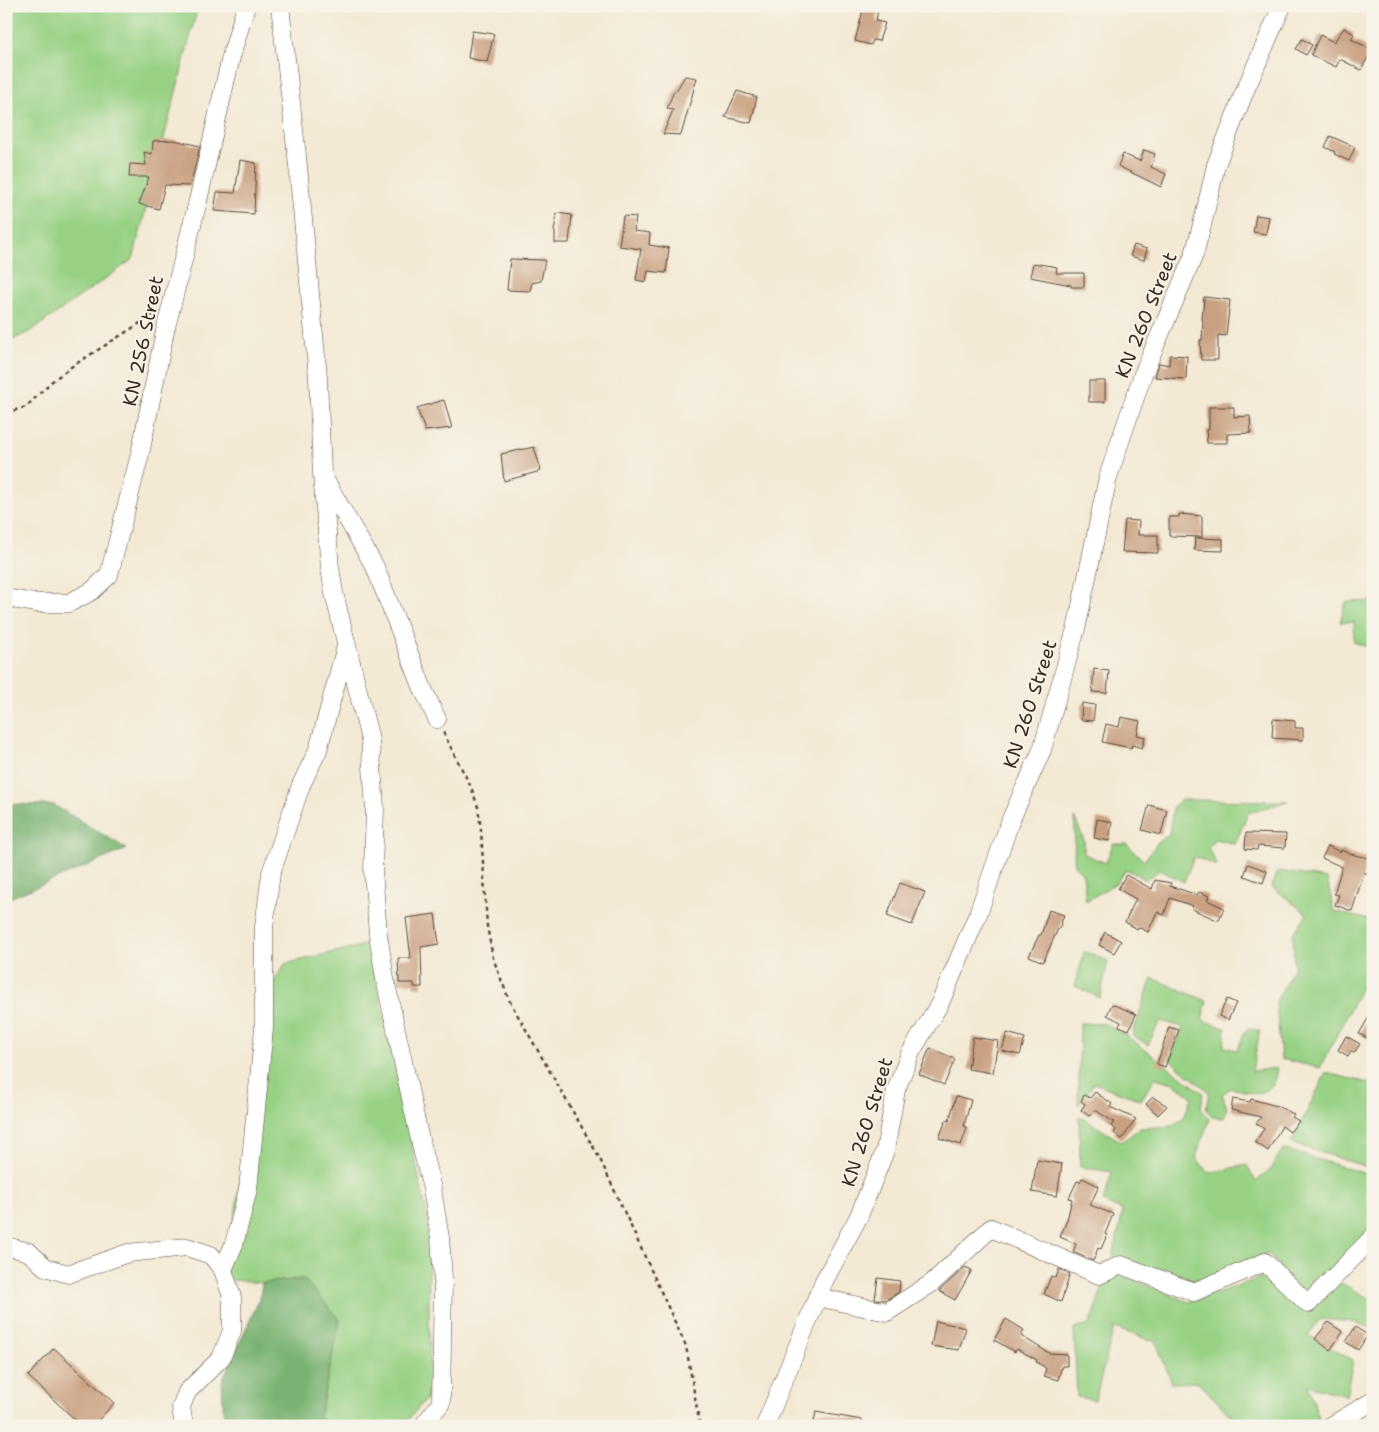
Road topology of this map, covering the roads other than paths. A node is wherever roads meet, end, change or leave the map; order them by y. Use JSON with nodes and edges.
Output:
{"nodes":[{"id":1,"x":246,"y":6,"type":"edge"},
{"id":2,"x":280,"y":6,"type":"edge"},
{"id":3,"x":1282,"y":6,"type":"edge"},
{"id":4,"x":322,"y":474,"type":"junction"},
{"id":5,"x":6,"y":598,"type":"edge"},
{"id":6,"x":346,"y":644,"type":"junction"},
{"id":7,"x":437,"y":719,"type":"road end"},
{"id":8,"x":1373,"y":1237,"type":"edge"},
{"id":9,"x":6,"y":1246,"type":"edge"},
{"id":10,"x":223,"y":1270,"type":"junction"},
{"id":11,"x":818,"y":1297,"type":"junction"},
{"id":12,"x":1373,"y":1401,"type":"edge"},
{"id":13,"x":184,"y":1426,"type":"edge"},
{"id":14,"x":423,"y":1426,"type":"edge"},
{"id":15,"x":765,"y":1426,"type":"edge"},
{"id":16,"x":1331,"y":1426,"type":"edge"}],
"edges":[{"from":1,"to":5,"type":"street","name":"KN 256 Street"},
{"from":2,"to":4,"type":"street"},
{"from":3,"to":11,"type":"street","name":"KN 260 Street"},
{"from":4,"to":6,"type":"street"},
{"from":4,"to":7,"type":"street"},
{"from":6,"to":10,"type":"street"},
{"from":6,"to":14,"type":"street"},
{"from":8,"to":11,"type":"street"},
{"from":9,"to":10,"type":"street"},
{"from":10,"to":13,"type":"street"},
{"from":11,"to":15,"type":"street","name":"KN 260 Street"},
{"from":12,"to":16,"type":"street"}]}
